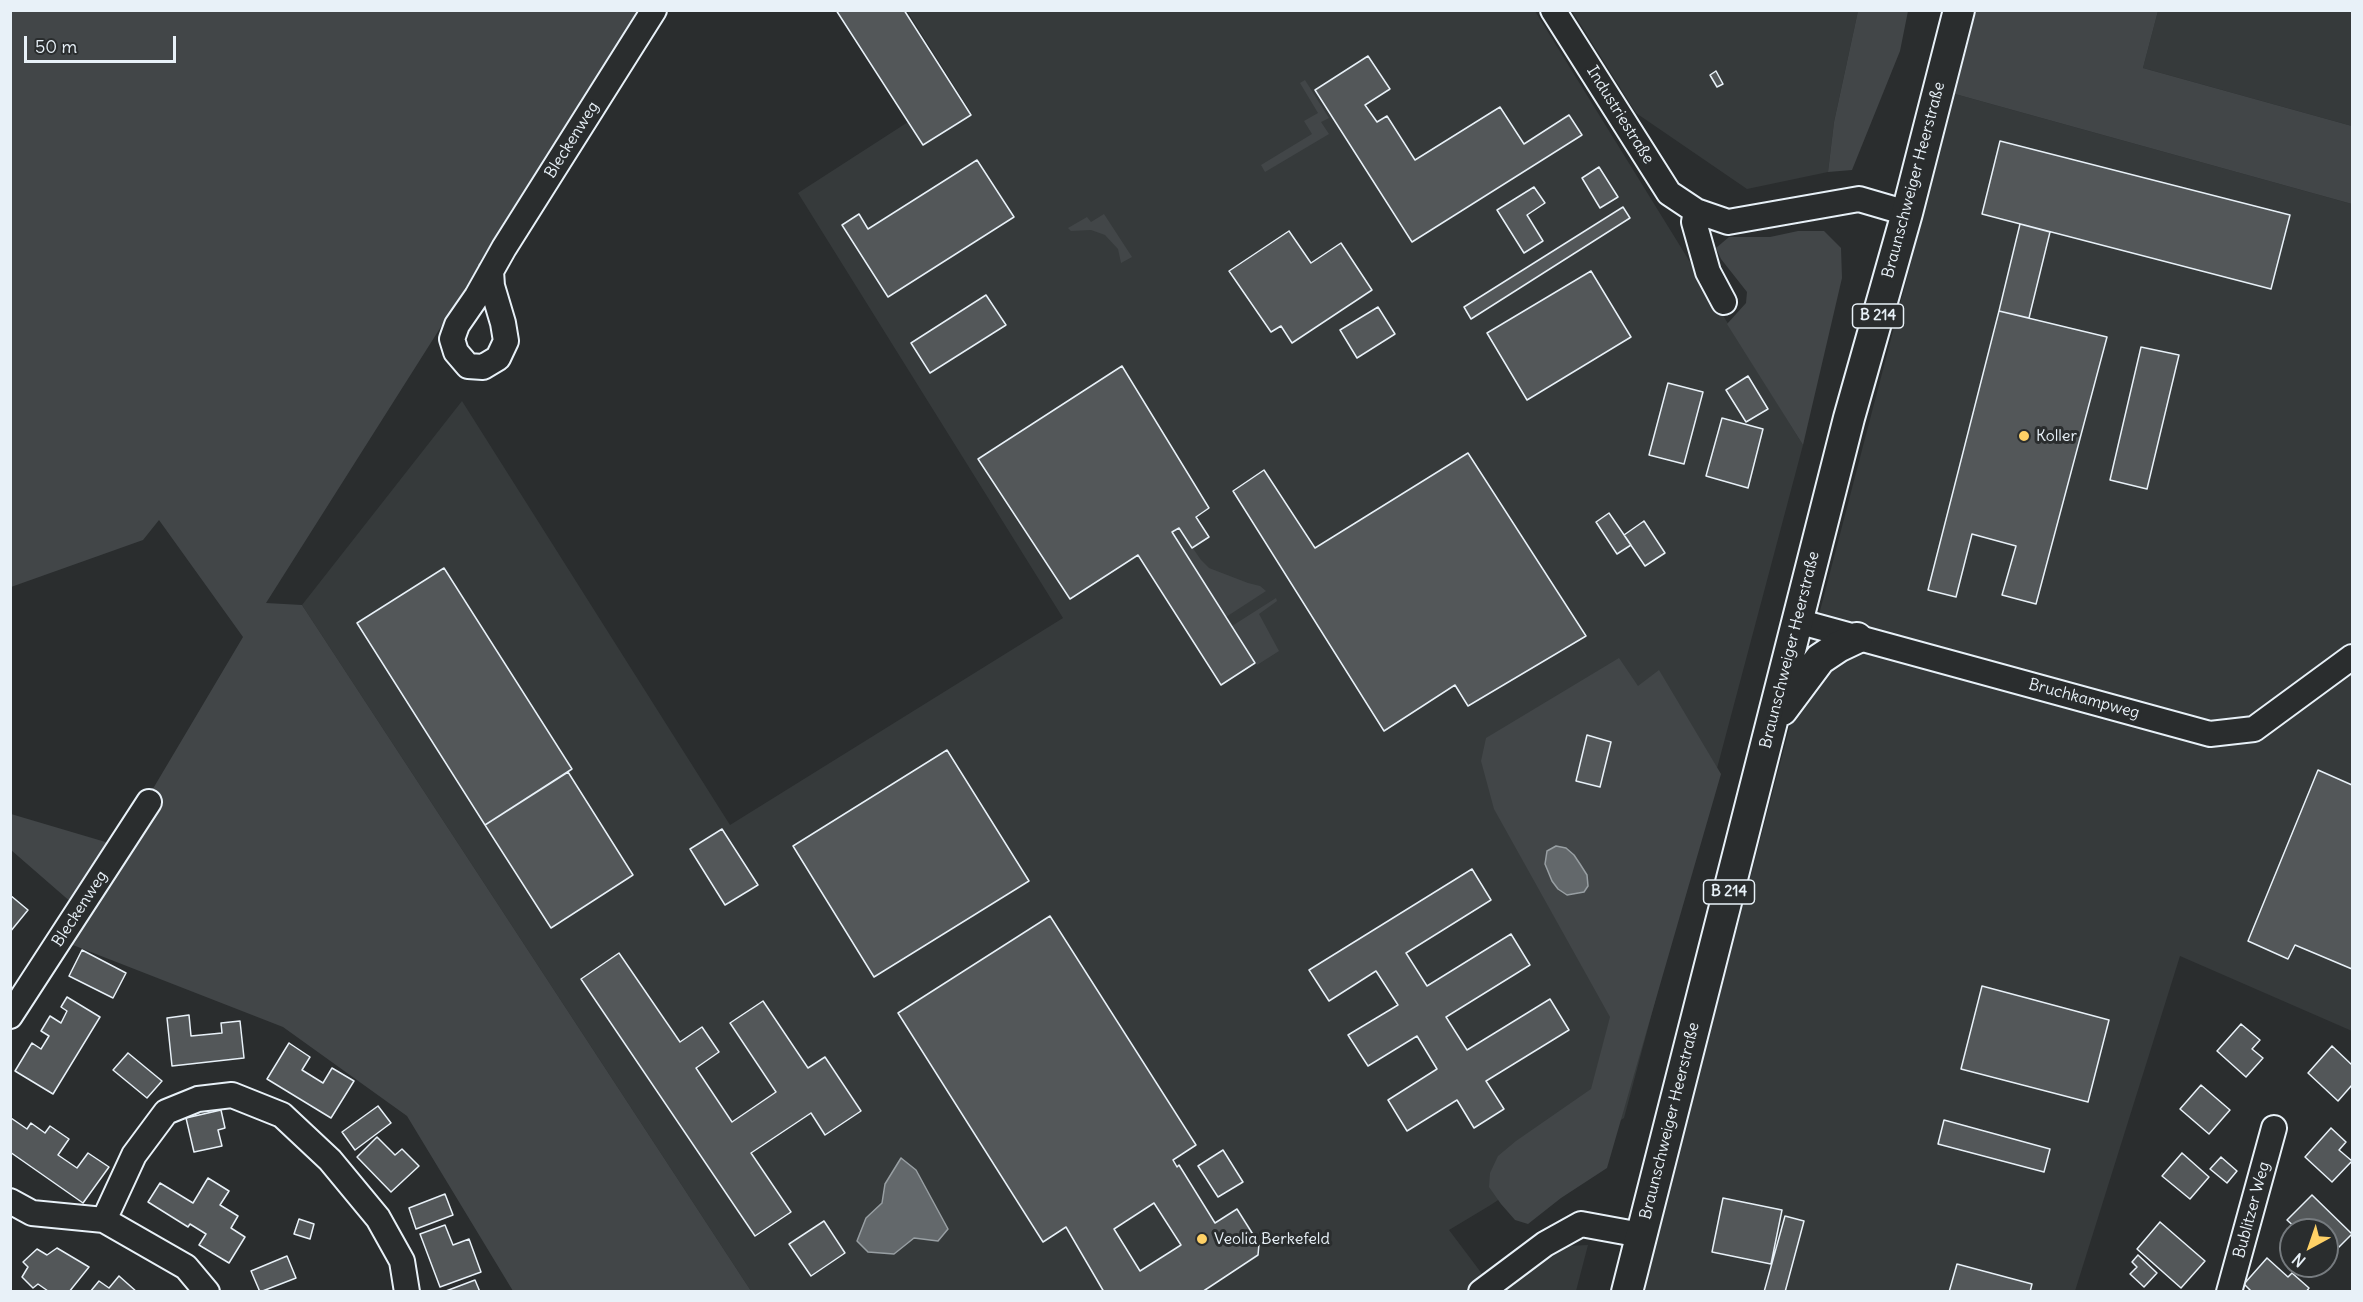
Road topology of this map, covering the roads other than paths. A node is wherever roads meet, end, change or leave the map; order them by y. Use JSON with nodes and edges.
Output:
{"nodes":[{"id":1,"x":654,"y":10,"type":"edge"},
{"id":2,"x":1553,"y":10,"type":"edge"},
{"id":3,"x":1959,"y":10,"type":"edge"},
{"id":4,"x":1696,"y":211,"type":"junction"},
{"id":5,"x":1907,"y":213,"type":"junction"},
{"id":6,"x":491,"y":271,"type":"junction"},
{"id":7,"x":1724,"y":302,"type":"dead end"},
{"id":8,"x":1797,"y":621,"type":"junction"},
{"id":9,"x":1857,"y":638,"type":"junction"},
{"id":10,"x":2352,"y":657,"type":"edge"},
{"id":11,"x":1770,"y":728,"type":"junction"},
{"id":12,"x":149,"y":802,"type":"dead end"},
{"id":13,"x":14,"y":1002,"type":"edge"},
{"id":14,"x":2274,"y":1128,"type":"dead end"},
{"id":15,"x":10,"y":1201,"type":"edge"},
{"id":16,"x":104,"y":1220,"type":"junction"},
{"id":17,"x":1641,"y":1235,"type":"junction"},
{"id":18,"x":207,"y":1292,"type":"edge"},
{"id":19,"x":407,"y":1292,"type":"edge"},
{"id":20,"x":1481,"y":1292,"type":"edge"},
{"id":21,"x":1627,"y":1292,"type":"edge"},
{"id":22,"x":2229,"y":1292,"type":"edge"}],
"edges":[{"from":1,"to":6,"type":"street","name":"Bleckenweg"},
{"from":2,"to":4,"type":"street","name":"Industriestraße"},
{"from":3,"to":5,"type":"main road","name":"Braunschweiger Heerstraße","number":"B 214"},
{"from":4,"to":5,"type":"street","name":"Industriestraße"},
{"from":4,"to":7,"type":"street"},
{"from":5,"to":8,"type":"main road","name":"Braunschweiger Heerstraße","number":"B 214"},
{"from":6,"to":6,"type":"street","name":"Bleckenweg"},
{"from":8,"to":9,"type":"street","name":"Bruchkampweg"},
{"from":8,"to":11,"type":"main road","name":"Braunschweiger Heerstraße","number":"B 214"},
{"from":9,"to":10,"type":"street","name":"Bruchkampweg"},
{"from":9,"to":11,"type":"main road"},
{"from":11,"to":17,"type":"main road","name":"Braunschweiger Heerstraße","number":"B 214"},
{"from":12,"to":13,"type":"street","name":"Bleckenweg"},
{"from":14,"to":22,"type":"street","name":"Bublitzer Weg"},
{"from":15,"to":16,"type":"street"},
{"from":16,"to":18,"type":"street"},
{"from":16,"to":19,"type":"street"},
{"from":17,"to":20,"type":"street"},
{"from":17,"to":21,"type":"main road","name":"Braunschweiger Heerstraße","number":"B 214"}]}
